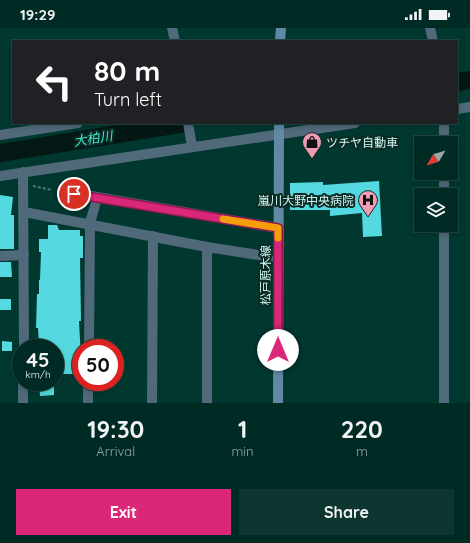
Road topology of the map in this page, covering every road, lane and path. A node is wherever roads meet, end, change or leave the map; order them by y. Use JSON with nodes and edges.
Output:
{"nodes":[{"id":1,"x":172,"y":28,"type":"edge"},
{"id":2,"x":281,"y":28,"type":"edge"},
{"id":3,"x":430,"y":28,"type":"edge"},
{"id":4,"x":175,"y":40,"type":"edge"},
{"id":5,"x":280,"y":40,"type":"edge"},
{"id":6,"x":433,"y":40,"type":"edge"},
{"id":7,"x":470,"y":107,"type":"edge"},
{"id":8,"x":458,"y":109,"type":"edge"},
{"id":9,"x":72,"y":124,"type":"edge"},
{"id":10,"x":188,"y":124,"type":"edge"},
{"id":11,"x":336,"y":124,"type":"edge"},
{"id":12,"x":444,"y":124,"type":"edge"},
{"id":13,"x":279,"y":127,"type":"edge"},
{"id":14,"x":0,"y":135,"type":"edge"},
{"id":15,"x":444,"y":136,"type":"edge"},
{"id":16,"x":192,"y":146,"type":"junction"},
{"id":17,"x":23,"y":172,"type":"junction"},
{"id":18,"x":0,"y":176,"type":"edge"},
{"id":19,"x":24,"y":185,"type":"junction"},
{"id":20,"x":62,"y":191,"type":"joint"},
{"id":21,"x":97,"y":198,"type":"junction"},
{"id":22,"x":24,"y":212,"type":"junction"},
{"id":23,"x":90,"y":223,"type":"junction"},
{"id":24,"x":278,"y":228,"type":"junction"},
{"id":25,"x":444,"y":232,"type":"edge"},
{"id":26,"x":153,"y":236,"type":"junction"},
{"id":27,"x":207,"y":247,"type":"junction"},
{"id":28,"x":24,"y":255,"type":"junction"},
{"id":29,"x":0,"y":256,"type":"edge"},
{"id":30,"x":278,"y":258,"type":"junction"},
{"id":31,"x":24,"y":339,"type":"edge"},
{"id":32,"x":89,"y":339,"type":"edge"},
{"id":33,"x":24,"y":391,"type":"edge"},
{"id":34,"x":88,"y":391,"type":"edge"},
{"id":35,"x":23,"y":403,"type":"edge"},
{"id":36,"x":88,"y":403,"type":"edge"},
{"id":37,"x":152,"y":403,"type":"edge"},
{"id":38,"x":207,"y":403,"type":"edge"},
{"id":39,"x":278,"y":403,"type":"edge"},
{"id":40,"x":444,"y":403,"type":"edge"}],
"edges":[{"from":1,"to":4,"type":"street"},
{"from":2,"to":5,"type":"main road"},
{"from":3,"to":6,"type":"street"},
{"from":7,"to":8,"type":"street"},
{"from":9,"to":14,"type":"street"},
{"from":10,"to":16,"type":"street"},
{"from":11,"to":13,"type":"street"},
{"from":12,"to":15,"type":"street"},
{"from":13,"to":16,"type":"street"},
{"from":13,"to":24,"type":"main road","name":"松戸原木線"},
{"from":16,"to":17,"type":"street"},
{"from":17,"to":18,"type":"street"},
{"from":17,"to":19,"type":"street"},
{"from":19,"to":20,"type":"path"},
{"from":19,"to":22,"type":"street"},
{"from":20,"to":21,"type":"street"},
{"from":21,"to":23,"type":"street"},
{"from":21,"to":24,"type":"street"},
{"from":22,"to":23,"type":"street"},
{"from":22,"to":28,"type":"street"},
{"from":23,"to":26,"type":"street"},
{"from":23,"to":32,"type":"street"},
{"from":24,"to":30,"type":"main road","name":"松戸原木線"},
{"from":25,"to":40,"type":"street"},
{"from":26,"to":27,"type":"street"},
{"from":26,"to":37,"type":"street"},
{"from":27,"to":30,"type":"street"},
{"from":27,"to":38,"type":"street"},
{"from":28,"to":29,"type":"street"},
{"from":28,"to":31,"type":"street"},
{"from":30,"to":39,"type":"main road","name":"松戸原木線"},
{"from":33,"to":35,"type":"street"},
{"from":34,"to":36,"type":"street"}]}
